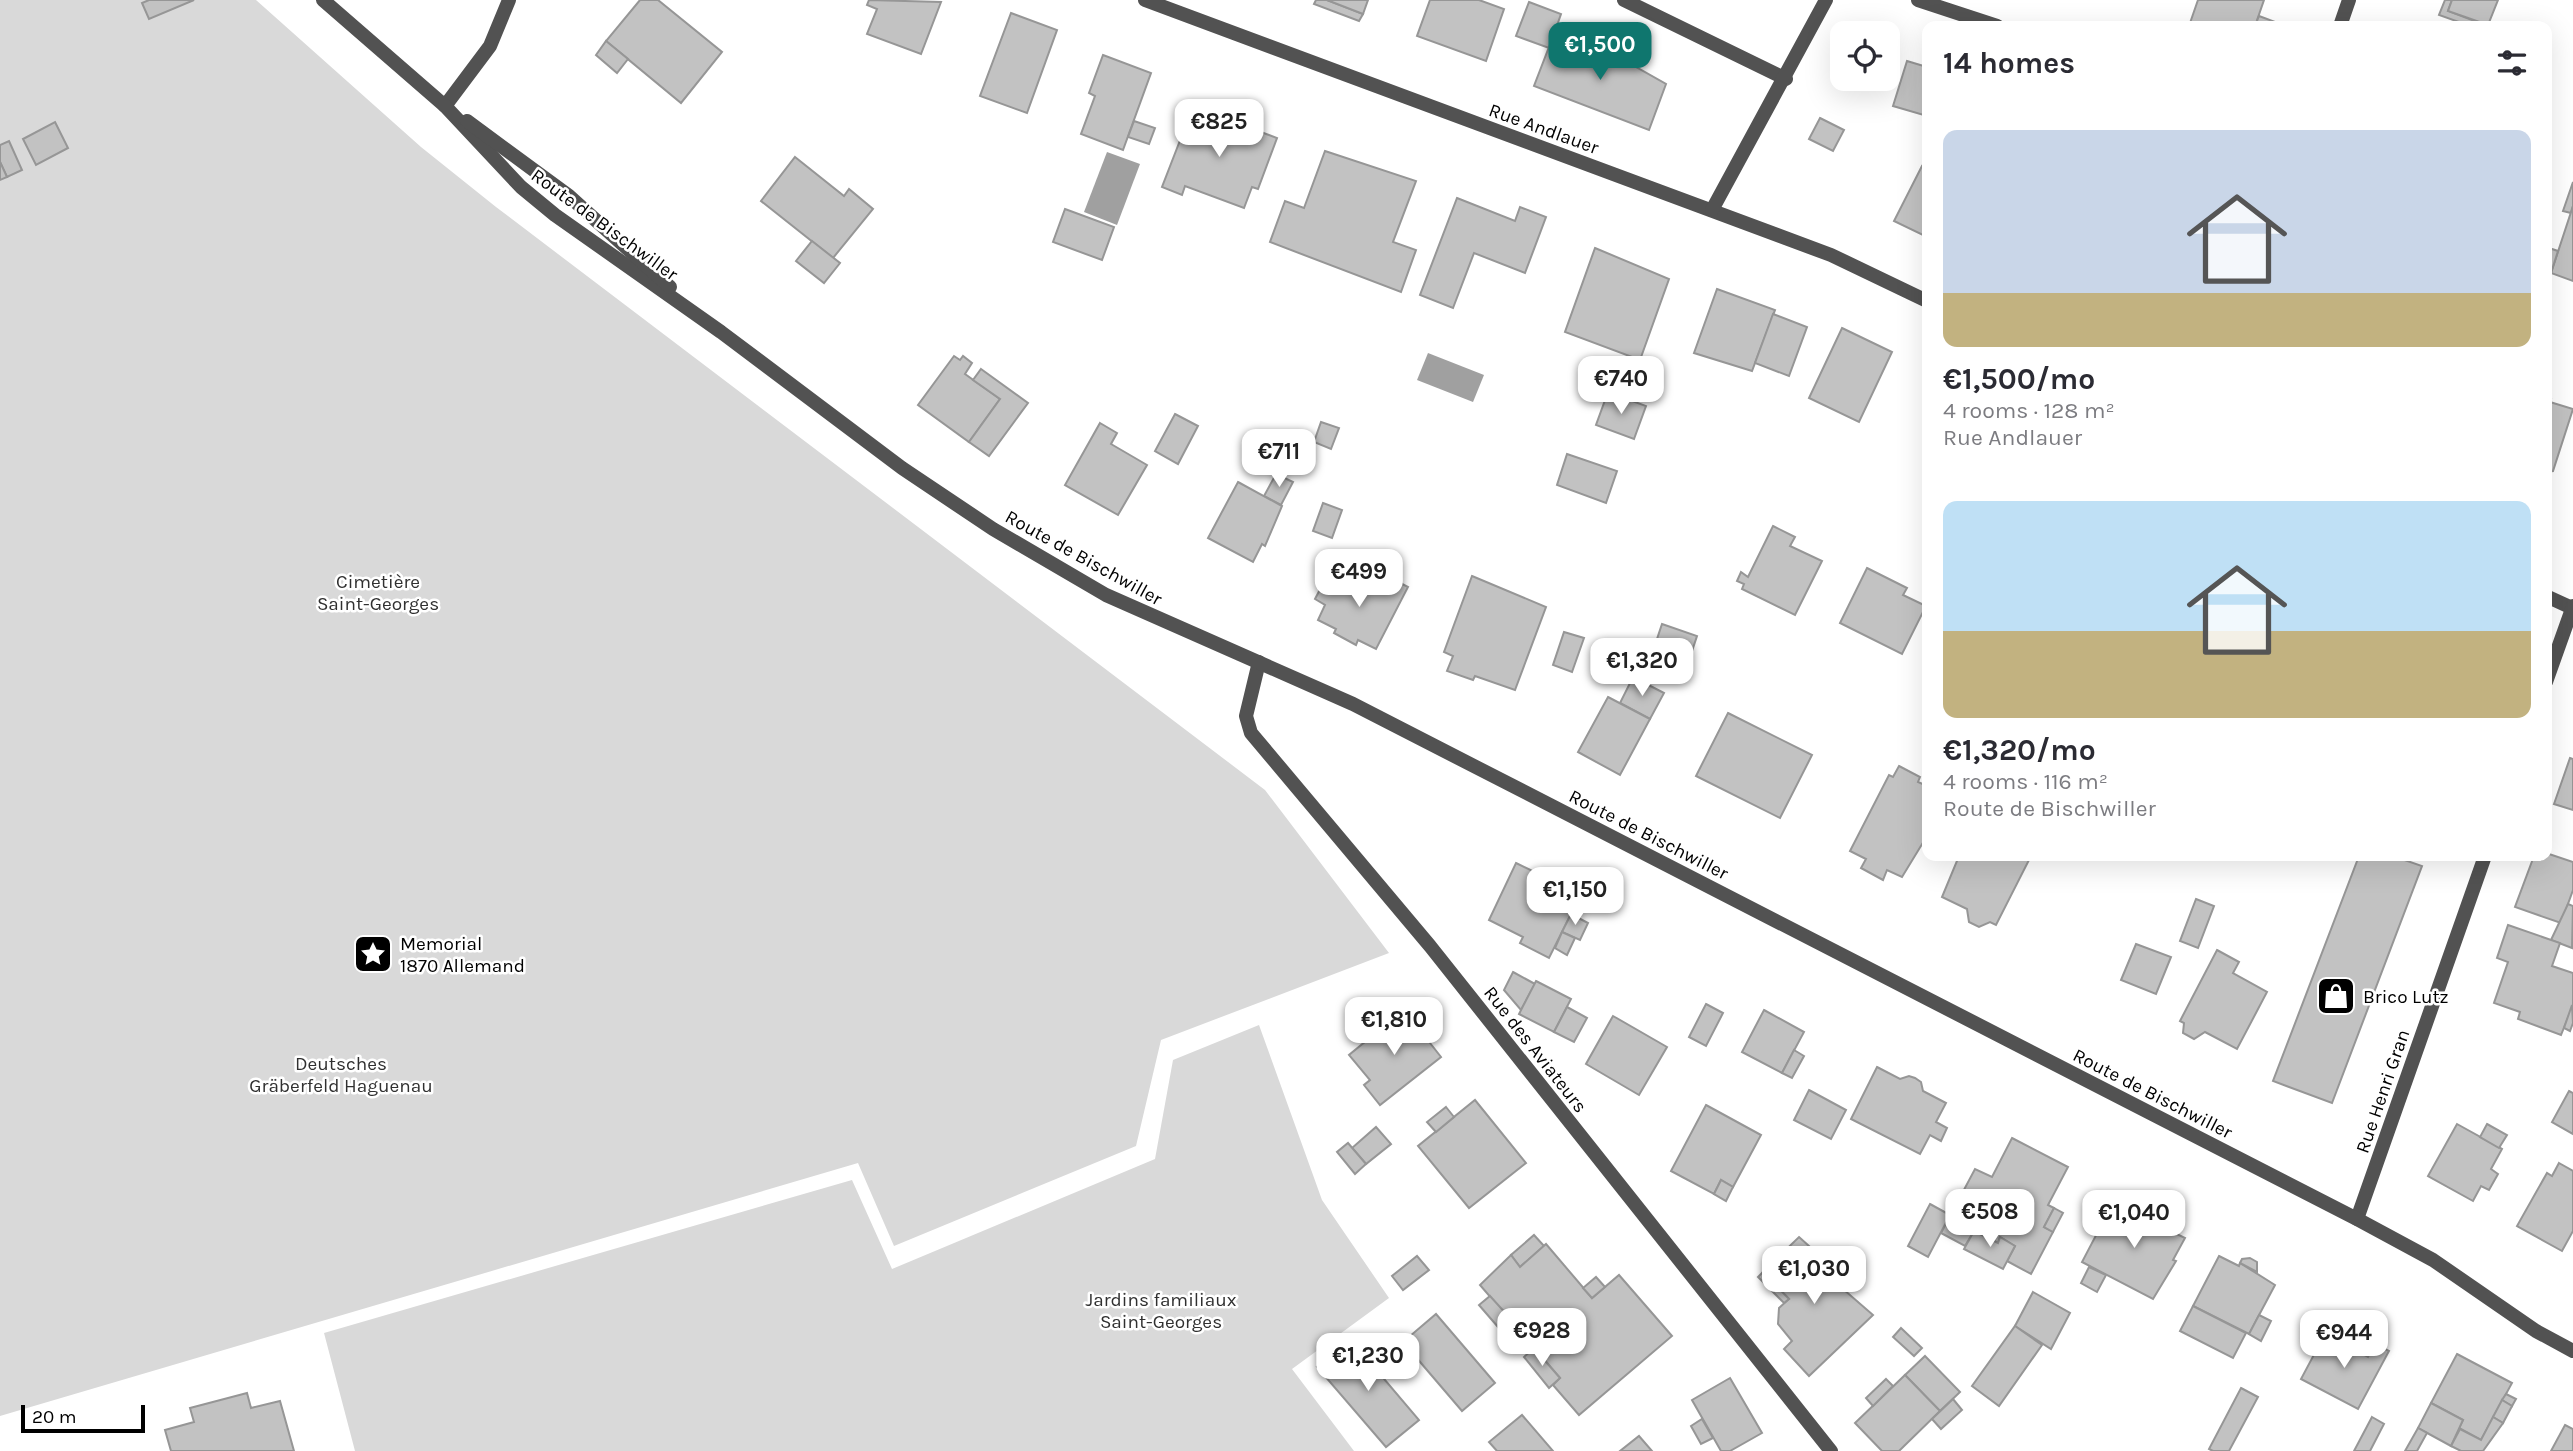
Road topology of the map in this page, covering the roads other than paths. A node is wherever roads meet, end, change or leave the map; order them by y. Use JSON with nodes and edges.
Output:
{"nodes":[{"id":1,"x":323,"y":0,"type":"edge"},
{"id":2,"x":509,"y":0,"type":"edge"},
{"id":3,"x":1145,"y":0,"type":"edge"},
{"id":4,"x":1624,"y":0,"type":"edge"},
{"id":5,"x":1826,"y":0,"type":"edge"},
{"id":6,"x":1918,"y":0,"type":"edge"},
{"id":7,"x":2349,"y":0,"type":"edge"},
{"id":8,"x":1982,"y":21,"type":"edge"},
{"id":9,"x":2342,"y":21,"type":"edge"},
{"id":10,"x":1786,"y":79,"type":"junction"},
{"id":11,"x":445,"y":106,"type":"junction"},
{"id":12,"x":1712,"y":210,"type":"junction"},
{"id":13,"x":1922,"y":299,"type":"edge"},
{"id":14,"x":721,"y":332,"type":"junction"},
{"id":15,"x":2552,"y":598,"type":"edge"},
{"id":16,"x":2573,"y":607,"type":"edge"},
{"id":17,"x":1259,"y":662,"type":"junction"},
{"id":18,"x":2552,"y":665,"type":"edge"},
{"id":19,"x":2483,"y":861,"type":"edge"},
{"id":20,"x":2357,"y":1219,"type":"junction"},
{"id":21,"x":2573,"y":1350,"type":"edge"},
{"id":22,"x":1831,"y":1451,"type":"edge"}],
"edges":[{"from":1,"to":11,"type":"street","name":"Route de Bischwiller"},
{"from":2,"to":11,"type":"street"},
{"from":3,"to":12,"type":"street","name":"Rue Andlauer"},
{"from":4,"to":10,"type":"street"},
{"from":5,"to":10,"type":"street"},
{"from":6,"to":8,"type":"street"},
{"from":7,"to":9,"type":"street"},
{"from":10,"to":12,"type":"street"},
{"from":11,"to":14,"type":"street","name":"Route de Bischwiller"},
{"from":11,"to":14,"type":"street","name":"Route de Bischwiller"},
{"from":12,"to":13,"type":"street","name":"Rue Andlauer"},
{"from":14,"to":17,"type":"street","name":"Route de Bischwiller"},
{"from":15,"to":16,"type":"street"},
{"from":16,"to":18,"type":"street"},
{"from":17,"to":20,"type":"street","name":"Route de Bischwiller"},
{"from":17,"to":22,"type":"street","name":"Rue des Aviateurs"},
{"from":19,"to":20,"type":"street","name":"Rue Henri Gran"},
{"from":20,"to":21,"type":"street","name":"Route de Bischwiller"}]}
